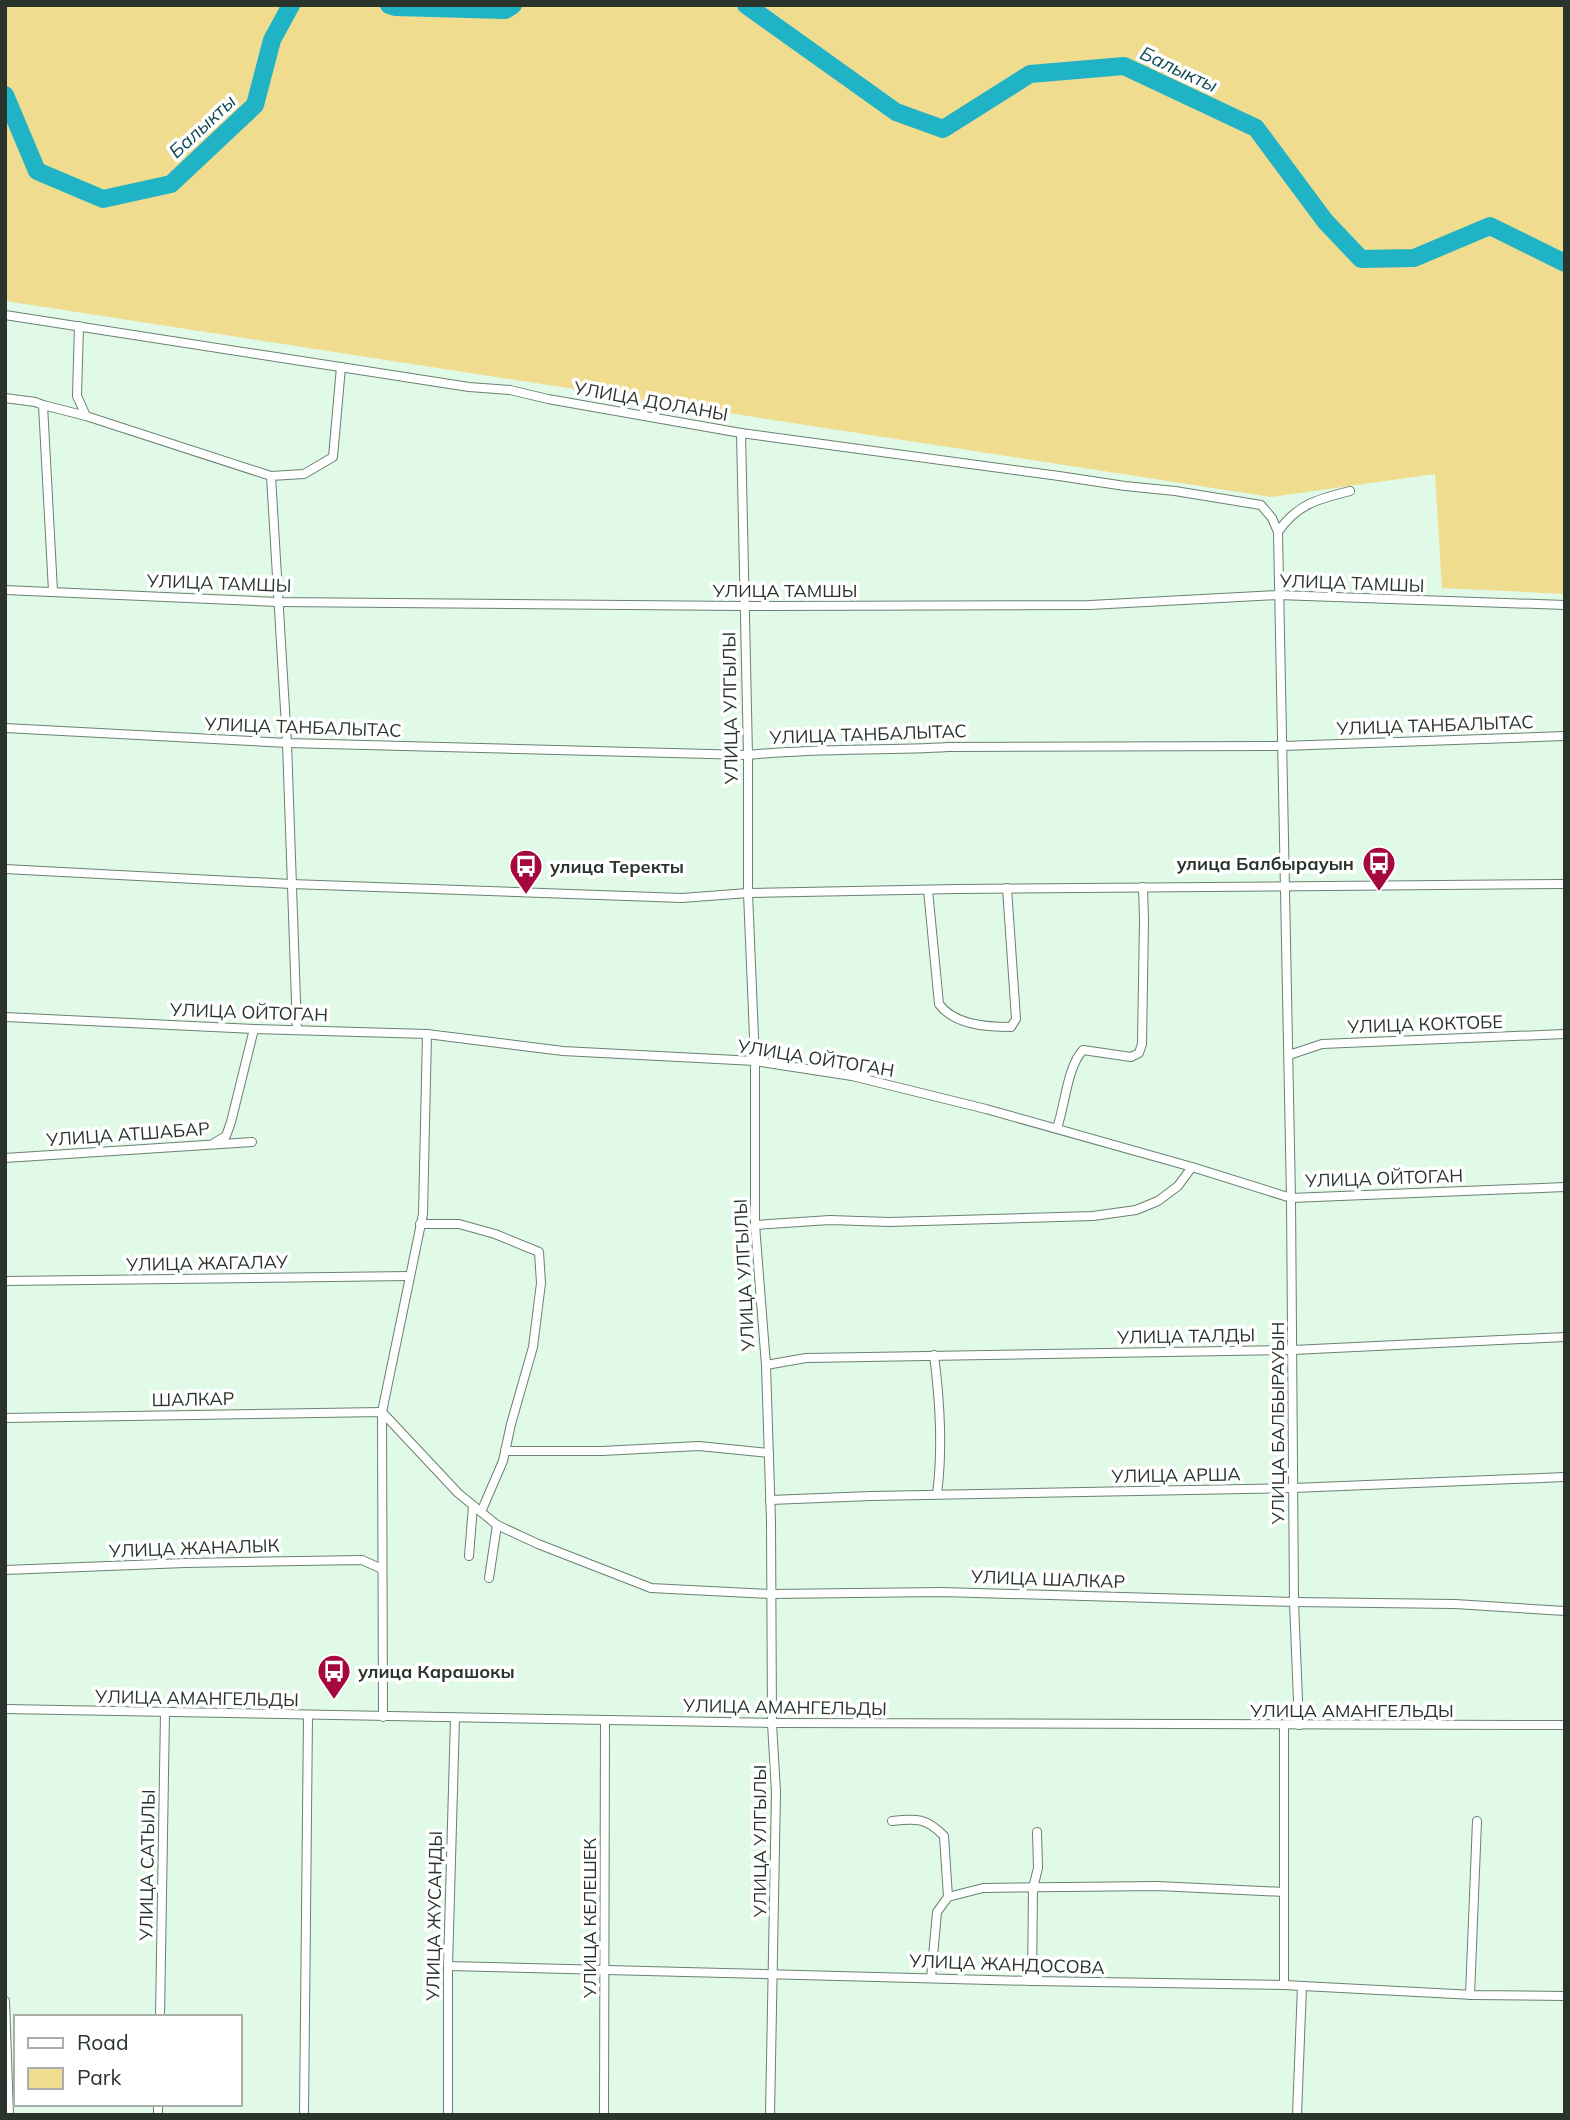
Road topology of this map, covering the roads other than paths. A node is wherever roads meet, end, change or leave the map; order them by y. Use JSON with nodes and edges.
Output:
{"nodes":[{"id":1,"x":5,"y":315,"type":"edge"},
{"id":2,"x":79,"y":326,"type":"junction"},
{"id":3,"x":341,"y":367,"type":"junction"},
{"id":4,"x":5,"y":398,"type":"edge"},
{"id":5,"x":43,"y":405,"type":"junction"},
{"id":6,"x":86,"y":416,"type":"junction"},
{"id":7,"x":741,"y":433,"type":"junction"},
{"id":8,"x":271,"y":476,"type":"junction"},
{"id":9,"x":1350,"y":491,"type":"dead end"},
{"id":10,"x":1278,"y":532,"type":"junction"},
{"id":11,"x":5,"y":590,"type":"edge"},
{"id":12,"x":53,"y":591,"type":"junction"},
{"id":13,"x":1278,"y":595,"type":"junction"},
{"id":14,"x":277,"y":602,"type":"junction"},
{"id":15,"x":744,"y":606,"type":"junction"},
{"id":16,"x":1565,"y":606,"type":"edge"},
{"id":17,"x":5,"y":729,"type":"edge"},
{"id":18,"x":1565,"y":736,"type":"edge"},
{"id":19,"x":287,"y":743,"type":"junction"},
{"id":20,"x":1283,"y":746,"type":"junction"},
{"id":21,"x":748,"y":755,"type":"junction"},
{"id":22,"x":5,"y":869,"type":"edge"},
{"id":23,"x":291,"y":884,"type":"junction"},
{"id":24,"x":1565,"y":884,"type":"edge"},
{"id":25,"x":1286,"y":886,"type":"junction"},
{"id":26,"x":1143,"y":887,"type":"junction"},
{"id":27,"x":1007,"y":888,"type":"junction"},
{"id":28,"x":928,"y":890,"type":"junction"},
{"id":29,"x":748,"y":893,"type":"junction"},
{"id":30,"x":5,"y":1017,"type":"edge"},
{"id":31,"x":254,"y":1029,"type":"junction"},
{"id":32,"x":297,"y":1030,"type":"junction"},
{"id":33,"x":427,"y":1034,"type":"junction"},
{"id":34,"x":1565,"y":1034,"type":"edge"},
{"id":35,"x":1289,"y":1055,"type":"junction"},
{"id":36,"x":755,"y":1060,"type":"junction"},
{"id":37,"x":1058,"y":1128,"type":"junction"},
{"id":38,"x":252,"y":1142,"type":"dead end"},
{"id":39,"x":211,"y":1144,"type":"junction"},
{"id":40,"x":5,"y":1158,"type":"edge"},
{"id":41,"x":1192,"y":1167,"type":"junction"},
{"id":42,"x":1565,"y":1187,"type":"edge"},
{"id":43,"x":1291,"y":1198,"type":"junction"},
{"id":44,"x":421,"y":1224,"type":"junction"},
{"id":45,"x":755,"y":1225,"type":"junction"},
{"id":46,"x":410,"y":1276,"type":"junction"},
{"id":47,"x":5,"y":1281,"type":"edge"},
{"id":48,"x":1565,"y":1337,"type":"edge"},
{"id":49,"x":1293,"y":1350,"type":"junction"},
{"id":50,"x":934,"y":1355,"type":"junction"},
{"id":51,"x":766,"y":1365,"type":"junction"},
{"id":52,"x":382,"y":1412,"type":"junction"},
{"id":53,"x":5,"y":1418,"type":"edge"},
{"id":54,"x":505,"y":1451,"type":"junction"},
{"id":55,"x":769,"y":1453,"type":"junction"},
{"id":56,"x":1565,"y":1477,"type":"edge"},
{"id":57,"x":1293,"y":1488,"type":"junction"},
{"id":58,"x":937,"y":1494,"type":"junction"},
{"id":59,"x":770,"y":1500,"type":"junction"},
{"id":60,"x":473,"y":1506,"type":"junction"},
{"id":61,"x":481,"y":1512,"type":"junction"},
{"id":62,"x":497,"y":1525,"type":"junction"},
{"id":63,"x":470,"y":1556,"type":"dead end"},
{"id":64,"x":382,"y":1569,"type":"junction"},
{"id":65,"x":5,"y":1570,"type":"edge"},
{"id":66,"x":489,"y":1578,"type":"dead end"},
{"id":67,"x":770,"y":1594,"type":"junction"},
{"id":68,"x":1294,"y":1602,"type":"junction"},
{"id":69,"x":1565,"y":1611,"type":"edge"},
{"id":70,"x":5,"y":1709,"type":"edge"},
{"id":71,"x":165,"y":1713,"type":"junction"},
{"id":72,"x":308,"y":1715,"type":"junction"},
{"id":73,"x":383,"y":1717,"type":"junction"},
{"id":74,"x":455,"y":1718,"type":"junction"},
{"id":75,"x":606,"y":1721,"type":"junction"},
{"id":76,"x":772,"y":1723,"type":"junction"},
{"id":77,"x":1299,"y":1725,"type":"junction"},
{"id":78,"x":1565,"y":1725,"type":"edge"},
{"id":79,"x":1284,"y":1726,"type":"junction"},
{"id":80,"x":892,"y":1821,"type":"dead end"},
{"id":81,"x":1476,"y":1821,"type":"dead end"},
{"id":82,"x":1037,"y":1832,"type":"dead end"},
{"id":83,"x":1033,"y":1888,"type":"junction"},
{"id":84,"x":1284,"y":1892,"type":"junction"},
{"id":85,"x":948,"y":1897,"type":"junction"},
{"id":86,"x":449,"y":1966,"type":"junction"},
{"id":87,"x":604,"y":1969,"type":"junction"},
{"id":88,"x":774,"y":1973,"type":"junction"},
{"id":89,"x":931,"y":1978,"type":"junction"},
{"id":90,"x":1032,"y":1981,"type":"junction"},
{"id":91,"x":1284,"y":1985,"type":"junction"},
{"id":92,"x":1302,"y":1986,"type":"junction"},
{"id":93,"x":1470,"y":1995,"type":"junction"},
{"id":94,"x":1565,"y":1996,"type":"edge"},
{"id":95,"x":5,"y":2001,"type":"edge"},
{"id":96,"x":160,"y":2015,"type":"edge"},
{"id":97,"x":9,"y":2115,"type":"edge"},
{"id":98,"x":304,"y":2115,"type":"edge"},
{"id":99,"x":448,"y":2115,"type":"edge"},
{"id":100,"x":604,"y":2115,"type":"edge"},
{"id":101,"x":770,"y":2115,"type":"edge"},
{"id":102,"x":1297,"y":2115,"type":"edge"}],
"edges":[{"from":1,"to":2,"type":"street","name":"УЛИЦА ДОЛАНЫ"},
{"from":2,"to":3,"type":"street","name":"УЛИЦА ДОЛАНЫ"},
{"from":2,"to":6,"type":"street"},
{"from":3,"to":7,"type":"street","name":"УЛИЦА ДОЛАНЫ"},
{"from":3,"to":8,"type":"street"},
{"from":4,"to":5,"type":"street"},
{"from":5,"to":6,"type":"street"},
{"from":5,"to":12,"type":"street"},
{"from":6,"to":8,"type":"street"},
{"from":7,"to":10,"type":"street","name":"УЛИЦА ДОЛАНЫ"},
{"from":7,"to":15,"type":"street","name":"УЛИЦА УЛГЫЛЫ"},
{"from":8,"to":14,"type":"street"},
{"from":9,"to":10,"type":"street"},
{"from":10,"to":13,"type":"street","name":"УЛИЦА БАЛБЫРАУЫН"},
{"from":11,"to":12,"type":"street","name":"УЛИЦА ТАМШЫ"},
{"from":12,"to":14,"type":"street","name":"УЛИЦА ТАМШЫ"},
{"from":13,"to":15,"type":"street","name":"УЛИЦА ТАМШЫ"},
{"from":13,"to":16,"type":"street","name":"УЛИЦА ТАМШЫ"},
{"from":13,"to":20,"type":"street","name":"УЛИЦА БАЛБЫРАУЫН"},
{"from":14,"to":15,"type":"street","name":"УЛИЦА ТАМШЫ"},
{"from":14,"to":19,"type":"street"},
{"from":15,"to":21,"type":"street","name":"УЛИЦА УЛГЫЛЫ"},
{"from":17,"to":19,"type":"street","name":"УЛИЦА ТАНБАЛЫТАС"},
{"from":18,"to":20,"type":"street","name":"УЛИЦА ТАНБАЛЫТАС"},
{"from":19,"to":21,"type":"street","name":"УЛИЦА ТАНБАЛЫТАС"},
{"from":19,"to":23,"type":"street"},
{"from":20,"to":21,"type":"street","name":"УЛИЦА ТАНБАЛЫТАС"},
{"from":20,"to":25,"type":"street","name":"УЛИЦА БАЛБЫРАУЫН"},
{"from":21,"to":29,"type":"street","name":"УЛИЦА УЛГЫЛЫ"},
{"from":22,"to":23,"type":"street"},
{"from":23,"to":29,"type":"street"},
{"from":23,"to":32,"type":"street"},
{"from":24,"to":25,"type":"street"},
{"from":25,"to":26,"type":"street"},
{"from":25,"to":35,"type":"street","name":"УЛИЦА БАЛБЫРАУЫН"},
{"from":26,"to":27,"type":"street"},
{"from":26,"to":37,"type":"street"},
{"from":27,"to":28,"type":"street"},
{"from":27,"to":28,"type":"street"},
{"from":28,"to":29,"type":"street"},
{"from":29,"to":36,"type":"street","name":"УЛИЦА УЛГЫЛЫ"},
{"from":30,"to":31,"type":"street","name":"УЛИЦА ОЙТОГАН"},
{"from":31,"to":32,"type":"street","name":"УЛИЦА ОЙТОГАН"},
{"from":31,"to":39,"type":"street"},
{"from":32,"to":33,"type":"street","name":"УЛИЦА ОЙТОГАН"},
{"from":33,"to":36,"type":"street","name":"УЛИЦА ОЙТОГАН"},
{"from":33,"to":44,"type":"street"},
{"from":34,"to":35,"type":"street","name":"УЛИЦА КОКТОБЕ"},
{"from":35,"to":43,"type":"street","name":"УЛИЦА БАЛБЫРАУЫН"},
{"from":36,"to":37,"type":"street","name":"УЛИЦА ОЙТОГАН"},
{"from":36,"to":45,"type":"street","name":"УЛИЦА УЛГЫЛЫ"},
{"from":37,"to":41,"type":"street","name":"УЛИЦА ОЙТОГАН"},
{"from":38,"to":39,"type":"street","name":"УЛИЦА АТШАБАР"},
{"from":39,"to":40,"type":"street","name":"УЛИЦА АТШАБАР"},
{"from":41,"to":43,"type":"street","name":"УЛИЦА ОЙТОГАН"},
{"from":41,"to":45,"type":"street"},
{"from":42,"to":43,"type":"street","name":"УЛИЦА ОЙТОГАН"},
{"from":43,"to":49,"type":"street","name":"УЛИЦА БАЛБЫРАУЫН"},
{"from":44,"to":46,"type":"street"},
{"from":44,"to":54,"type":"street"},
{"from":45,"to":51,"type":"street","name":"УЛИЦА УЛГЫЛЫ"},
{"from":46,"to":47,"type":"street","name":"УЛИЦА ЖАГАЛАУ"},
{"from":46,"to":52,"type":"street"},
{"from":48,"to":49,"type":"street","name":"УЛИЦА ТАЛДЫ"},
{"from":49,"to":50,"type":"street","name":"УЛИЦА ТАЛДЫ"},
{"from":49,"to":57,"type":"street","name":"УЛИЦА БАЛБЫРАУЫН"},
{"from":50,"to":51,"type":"street","name":"УЛИЦА ТАЛДЫ"},
{"from":50,"to":58,"type":"street"},
{"from":51,"to":55,"type":"street","name":"УЛИЦА УЛГЫЛЫ"},
{"from":52,"to":53,"type":"street","name":"ШАЛКАР"},
{"from":52,"to":60,"type":"street","name":"УЛИЦА ШАЛКАР"},
{"from":52,"to":64,"type":"street"},
{"from":54,"to":55,"type":"street"},
{"from":54,"to":61,"type":"street"},
{"from":55,"to":59,"type":"street","name":"УЛИЦА УЛГЫЛЫ"},
{"from":56,"to":57,"type":"street","name":"УЛИЦА АРША"},
{"from":57,"to":58,"type":"street","name":"УЛИЦА АРША"},
{"from":57,"to":68,"type":"street","name":"УЛИЦА БАЛБЫРАУЫН"},
{"from":58,"to":59,"type":"street","name":"УЛИЦА АРША"},
{"from":59,"to":67,"type":"street","name":"УЛИЦА УЛГЫЛЫ"},
{"from":60,"to":61,"type":"street","name":"УЛИЦА ШАЛКАР"},
{"from":60,"to":63,"type":"street"},
{"from":61,"to":62,"type":"street","name":"УЛИЦА ШАЛКАР"},
{"from":62,"to":66,"type":"street"},
{"from":62,"to":67,"type":"street","name":"УЛИЦА ШАЛКАР"},
{"from":64,"to":65,"type":"street","name":"УЛИЦА ЖАНАЛЫК"},
{"from":64,"to":73,"type":"street"},
{"from":67,"to":68,"type":"street","name":"УЛИЦА ШАЛКАР"},
{"from":67,"to":76,"type":"street","name":"УЛИЦА УЛГЫЛЫ"},
{"from":68,"to":69,"type":"street","name":"УЛИЦА ШАЛКАР"},
{"from":68,"to":77,"type":"street","name":"УЛИЦА БАЛБЫРАУЫН"},
{"from":70,"to":71,"type":"street","name":"УЛИЦА АМАНГЕЛЬДЫ"},
{"from":71,"to":72,"type":"street","name":"УЛИЦА АМАНГЕЛЬДЫ"},
{"from":71,"to":96,"type":"street","name":"УЛИЦА САТЫЛЫ"},
{"from":72,"to":73,"type":"street","name":"УЛИЦА АМАНГЕЛЬДЫ"},
{"from":72,"to":98,"type":"street"},
{"from":73,"to":74,"type":"street","name":"УЛИЦА АМАНГЕЛЬДЫ"},
{"from":74,"to":75,"type":"street","name":"УЛИЦА АМАНГЕЛЬДЫ"},
{"from":74,"to":86,"type":"street","name":"УЛИЦА ЖУСАНДЫ"},
{"from":75,"to":76,"type":"street","name":"УЛИЦА АМАНГЕЛЬДЫ"},
{"from":75,"to":87,"type":"street","name":"УЛИЦА КЕЛЕШЕК"},
{"from":76,"to":79,"type":"street","name":"УЛИЦА АМАНГЕЛЬДЫ"},
{"from":76,"to":88,"type":"street","name":"УЛИЦА УЛГЫЛЫ"},
{"from":77,"to":78,"type":"street","name":"УЛИЦА АМАНГЕЛЬДЫ"},
{"from":77,"to":79,"type":"street","name":"УЛИЦА АМАНГЕЛЬДЫ"},
{"from":79,"to":84,"type":"street"},
{"from":80,"to":85,"type":"street"},
{"from":81,"to":93,"type":"street"},
{"from":82,"to":83,"type":"street"},
{"from":83,"to":84,"type":"street"},
{"from":83,"to":85,"type":"street"},
{"from":83,"to":90,"type":"street"},
{"from":84,"to":91,"type":"street"},
{"from":85,"to":89,"type":"street"},
{"from":86,"to":87,"type":"street","name":"УЛИЦА ЖАНДОСОВА"},
{"from":86,"to":99,"type":"street","name":"УЛИЦА ЖУСАНДЫ"},
{"from":87,"to":88,"type":"street","name":"УЛИЦА ЖАНДОСОВА"},
{"from":87,"to":100,"type":"street","name":"УЛИЦА КЕЛЕШЕК"},
{"from":88,"to":89,"type":"street","name":"УЛИЦА ЖАНДОСОВА"},
{"from":88,"to":101,"type":"street","name":"УЛИЦА УЛГЫЛЫ"},
{"from":89,"to":90,"type":"street","name":"УЛИЦА ЖАНДОСОВА"},
{"from":90,"to":91,"type":"street","name":"УЛИЦА ЖАНДОСОВА"},
{"from":91,"to":92,"type":"street","name":"УЛИЦА ЖАНДОСОВА"},
{"from":92,"to":93,"type":"street","name":"УЛИЦА ЖАНДОСОВА"},
{"from":92,"to":102,"type":"street"},
{"from":93,"to":94,"type":"street","name":"УЛИЦА ЖАНДОСОВА"},
{"from":95,"to":97,"type":"street"}]}
